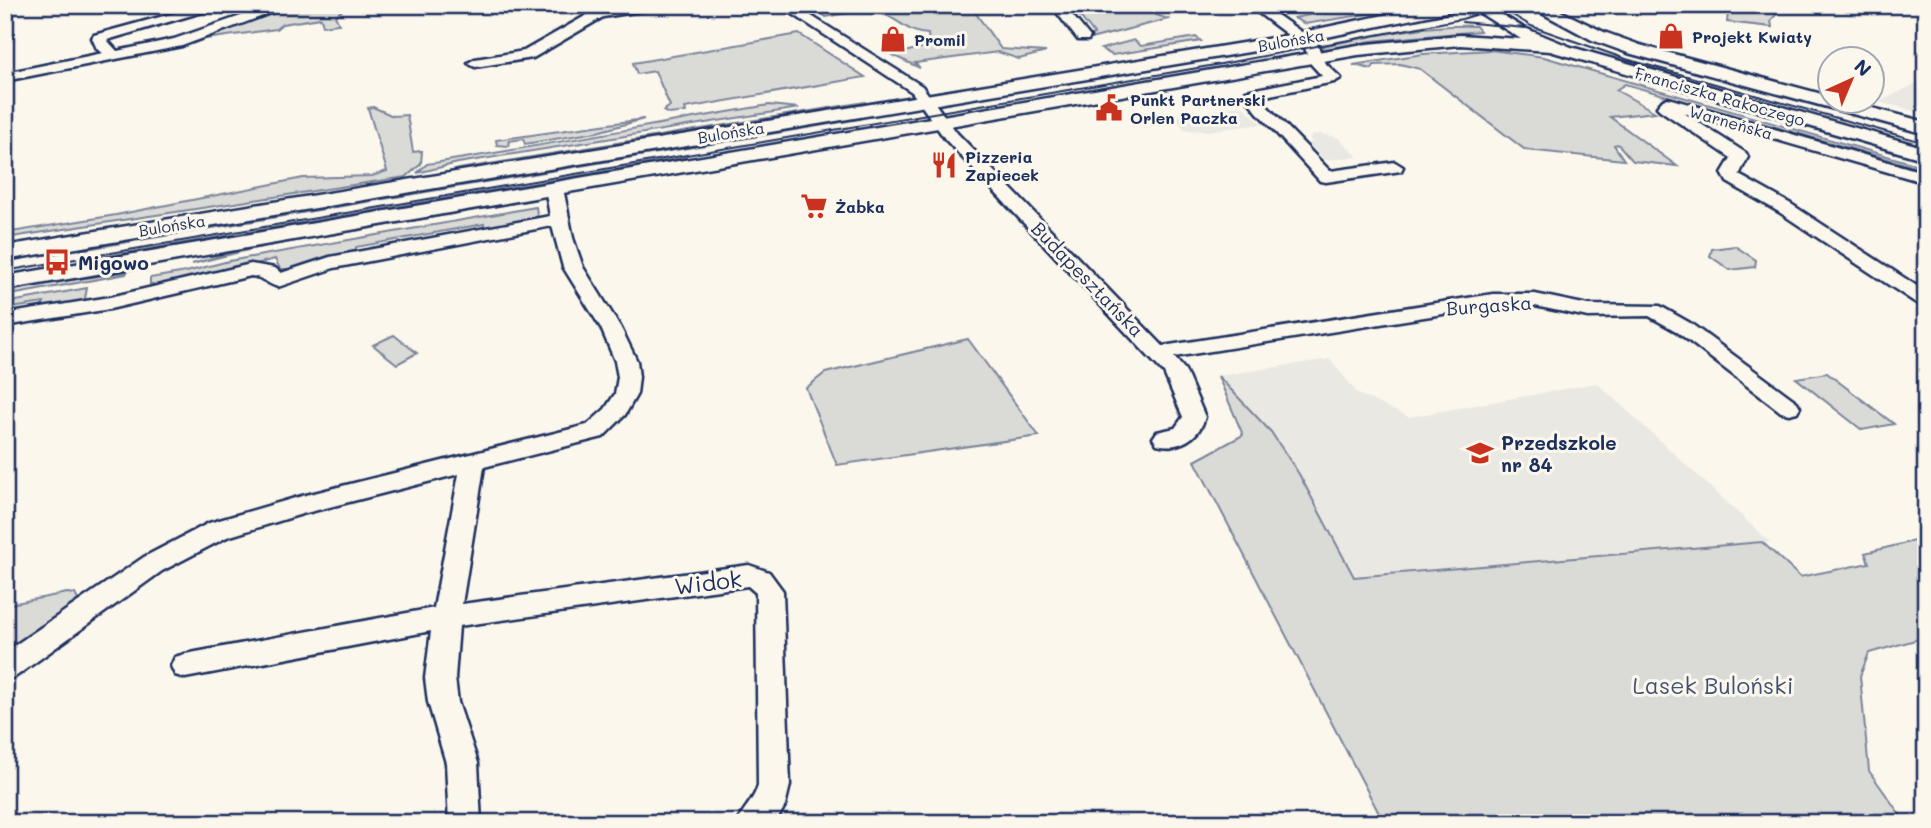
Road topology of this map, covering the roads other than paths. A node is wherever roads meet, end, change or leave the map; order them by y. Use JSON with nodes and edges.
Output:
{"nodes":[{"id":1,"x":220,"y":5,"type":"edge"},
{"id":2,"x":286,"y":5,"type":"edge"},
{"id":3,"x":653,"y":5,"type":"edge"},
{"id":4,"x":785,"y":5,"type":"edge"},
{"id":5,"x":1057,"y":5,"type":"edge"},
{"id":6,"x":1254,"y":5,"type":"edge"},
{"id":7,"x":1456,"y":5,"type":"edge"},
{"id":8,"x":1475,"y":5,"type":"edge"},
{"id":9,"x":1527,"y":6,"type":"edge"},
{"id":10,"x":1552,"y":15,"type":"junction"},
{"id":11,"x":1516,"y":31,"type":"junction"},
{"id":12,"x":1083,"y":37,"type":"dead end"},
{"id":13,"x":1300,"y":38,"type":"junction"},
{"id":14,"x":1460,"y":40,"type":"junction"},
{"id":15,"x":1549,"y":46,"type":"junction"},
{"id":16,"x":115,"y":56,"type":"junction"},
{"id":17,"x":1314,"y":57,"type":"junction"},
{"id":18,"x":475,"y":63,"type":"dead end"},
{"id":19,"x":5,"y":77,"type":"edge"},
{"id":20,"x":927,"y":100,"type":"junction"},
{"id":21,"x":846,"y":113,"type":"junction"},
{"id":22,"x":940,"y":121,"type":"junction"},
{"id":23,"x":1926,"y":128,"type":"edge"},
{"id":24,"x":861,"y":135,"type":"junction"},
{"id":25,"x":1926,"y":154,"type":"edge"},
{"id":26,"x":1395,"y":167,"type":"dead end"},
{"id":27,"x":1926,"y":178,"type":"edge"},
{"id":28,"x":554,"y":188,"type":"junction"},
{"id":29,"x":561,"y":219,"type":"junction"},
{"id":30,"x":5,"y":253,"type":"edge"},
{"id":31,"x":5,"y":284,"type":"edge"},
{"id":32,"x":1926,"y":300,"type":"edge"},
{"id":33,"x":5,"y":320,"type":"edge"},
{"id":34,"x":1159,"y":353,"type":"junction"},
{"id":35,"x":1790,"y":407,"type":"dead end"},
{"id":36,"x":1165,"y":438,"type":"dead end"},
{"id":37,"x":473,"y":463,"type":"junction"},
{"id":38,"x":446,"y":618,"type":"junction"},
{"id":39,"x":185,"y":666,"type":"dead end"},
{"id":40,"x":5,"y":668,"type":"edge"},
{"id":41,"x":465,"y":823,"type":"edge"},
{"id":42,"x":754,"y":823,"type":"edge"}],
"edges":[{"from":1,"to":16,"type":"street"},
{"from":2,"to":16,"type":"street"},
{"from":3,"to":18,"type":"street"},
{"from":4,"to":20,"type":"street","name":"Budapesztańska"},
{"from":5,"to":12,"type":"street"},
{"from":6,"to":13,"type":"street"},
{"from":7,"to":13,"type":"main road","name":"Bulońska"},
{"from":8,"to":11,"type":"main road","name":"Franciszka Rakoczego"},
{"from":9,"to":10,"type":"main road","name":"Franciszka Rakoczego"},
{"from":10,"to":11,"type":"main road"},
{"from":10,"to":23,"type":"main road","name":"Franciszka Rakoczego"},
{"from":11,"to":14,"type":"main road","name":"Bulońska"},
{"from":11,"to":15,"type":"main road","name":"Franciszka Rakoczego"},
{"from":13,"to":17,"type":"street"},
{"from":13,"to":20,"type":"main road","name":"Bulońska"},
{"from":14,"to":15,"type":"main road","name":"Bulońska"},
{"from":14,"to":17,"type":"main road","name":"Bulońska"},
{"from":15,"to":25,"type":"main road","name":"Franciszka Rakoczego"},
{"from":16,"to":19,"type":"street"},
{"from":17,"to":22,"type":"main road","name":"Bulońska"},
{"from":17,"to":26,"type":"street"},
{"from":20,"to":21,"type":"main road","name":"Bulońska"},
{"from":20,"to":22,"type":"street","name":"Budapesztańska"},
{"from":21,"to":24,"type":"main road"},
{"from":21,"to":30,"type":"main road","name":"Bulońska"},
{"from":22,"to":24,"type":"main road","name":"Bulońska"},
{"from":22,"to":34,"type":"street","name":"Budapesztańska"},
{"from":24,"to":28,"type":"main road","name":"Bulońska"},
{"from":27,"to":32,"type":"street","name":"Warneńska"},
{"from":28,"to":29,"type":"street"},
{"from":28,"to":31,"type":"main road","name":"Bulońska"},
{"from":29,"to":33,"type":"street"},
{"from":29,"to":37,"type":"street"},
{"from":34,"to":35,"type":"street","name":"Burgaska"},
{"from":34,"to":36,"type":"street","name":"Budapesztańska"},
{"from":37,"to":38,"type":"street"},
{"from":37,"to":40,"type":"street"},
{"from":38,"to":39,"type":"street","name":"Widok"},
{"from":38,"to":41,"type":"street"},
{"from":38,"to":42,"type":"street","name":"Widok"}]}
